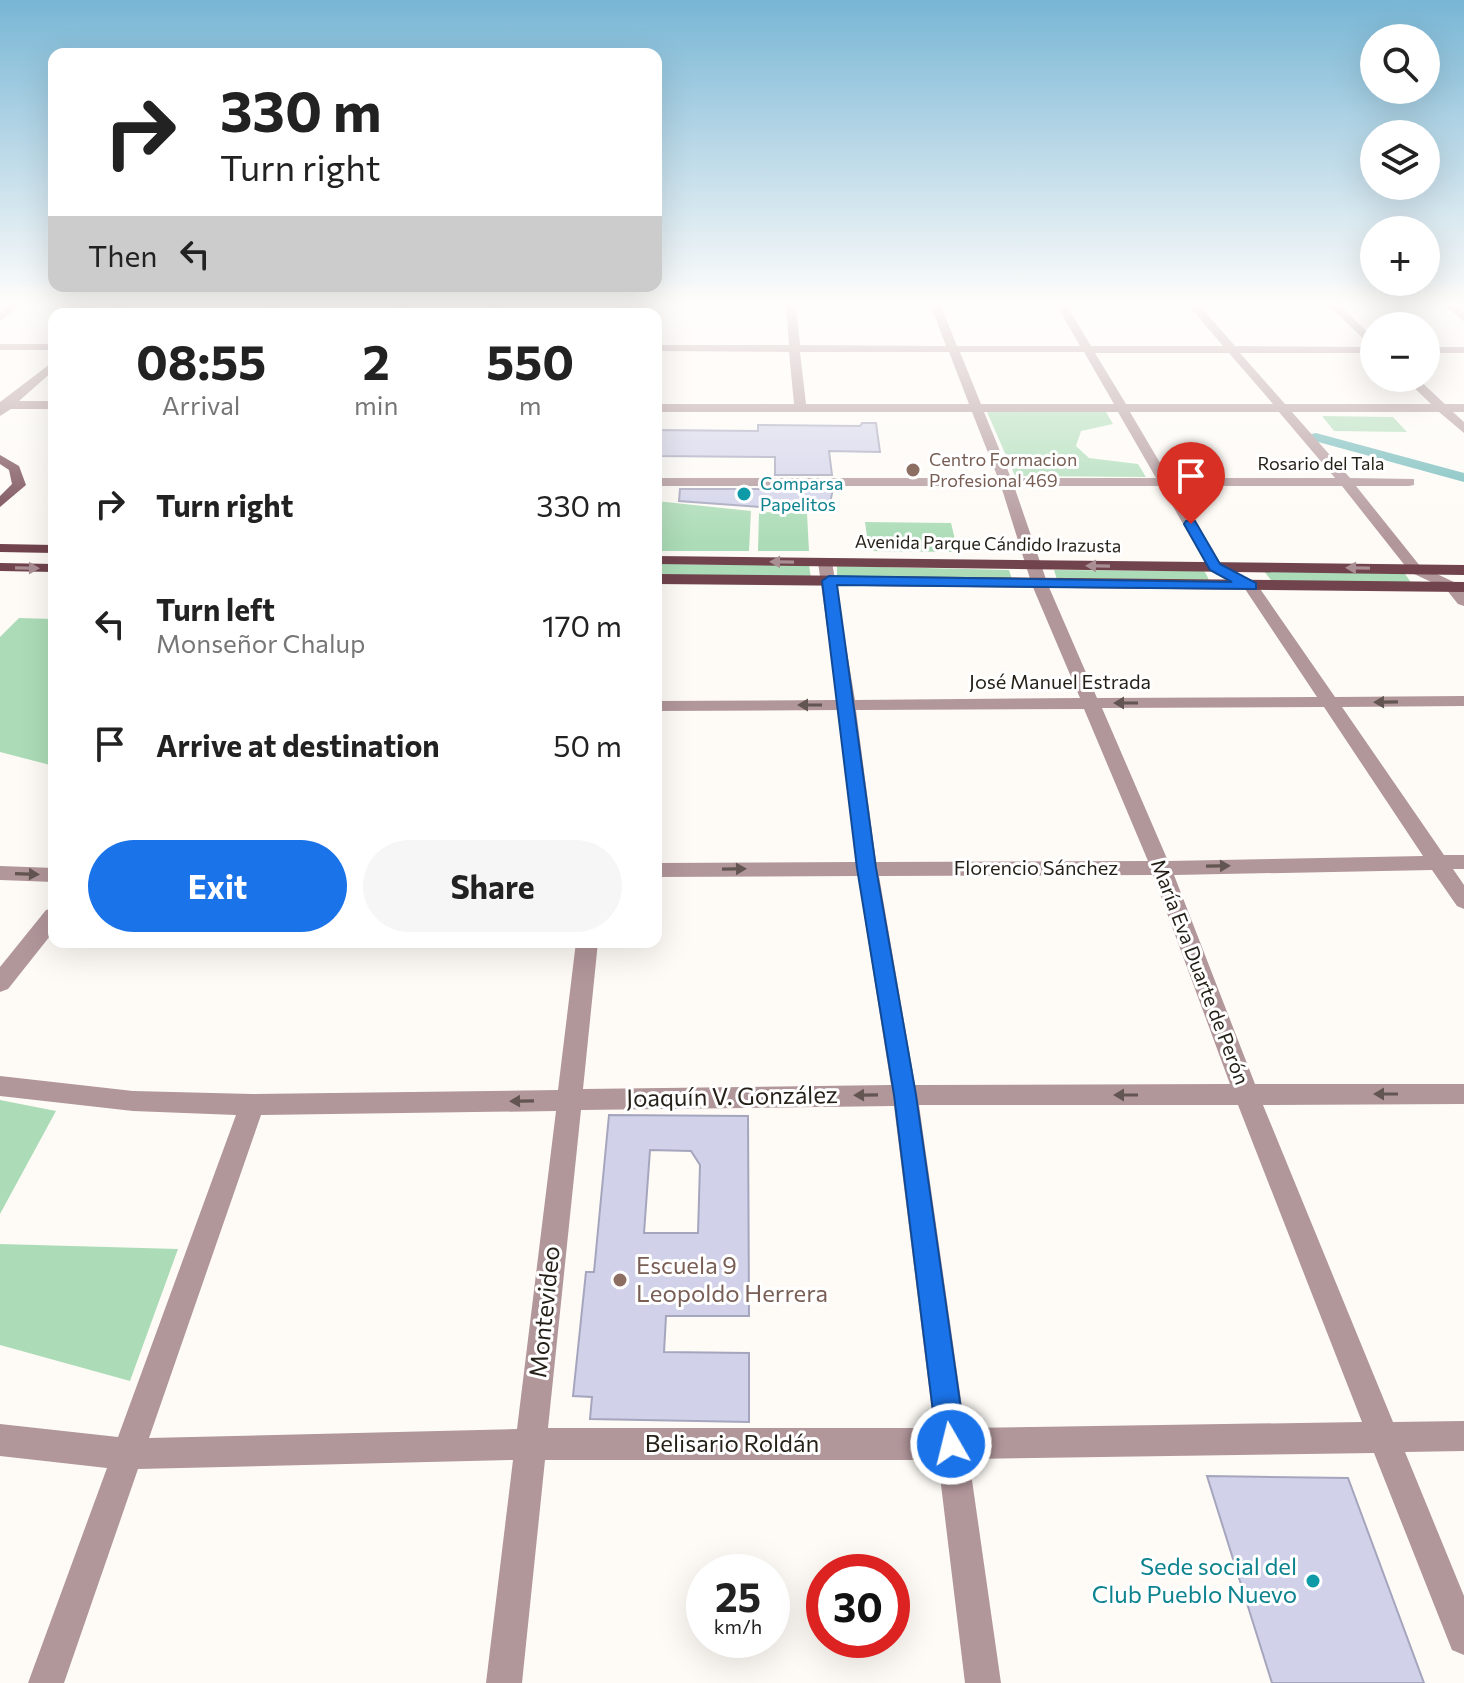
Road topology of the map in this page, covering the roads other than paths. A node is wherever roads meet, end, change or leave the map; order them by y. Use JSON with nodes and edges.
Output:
{"nodes":[{"id":1,"x":30,"y":385,"type":"edge"},
{"id":2,"x":798,"y":385,"type":"edge"},
{"id":3,"x":966,"y":385,"type":"edge"},
{"id":4,"x":1109,"y":385,"type":"edge"},
{"id":5,"x":1262,"y":385,"type":"edge"},
{"id":6,"x":1425,"y":392,"type":"edge"},
{"id":7,"x":48,"y":405,"type":"edge"},
{"id":8,"x":3,"y":407,"type":"edge"},
{"id":9,"x":662,"y":408,"type":"edge"},
{"id":10,"x":1283,"y":408,"type":"junction"},
{"id":11,"x":1443,"y":408,"type":"junction"},
{"id":12,"x":1464,"y":408,"type":"edge"},
{"id":13,"x":800,"y":409,"type":"junction"},
{"id":14,"x":976,"y":409,"type":"junction"},
{"id":15,"x":1124,"y":409,"type":"junction"},
{"id":16,"x":1464,"y":429,"type":"edge"},
{"id":17,"x":0,"y":459,"type":"edge"},
{"id":18,"x":1166,"y":481,"type":"junction"},
{"id":19,"x":662,"y":482,"type":"edge"},
{"id":20,"x":1006,"y":482,"type":"junction"},
{"id":21,"x":1346,"y":482,"type":"junction"},
{"id":22,"x":1409,"y":482,"type":"dead end"},
{"id":23,"x":0,"y":503,"type":"edge"},
{"id":24,"x":0,"y":548,"type":"edge"},
{"id":25,"x":48,"y":549,"type":"edge"},
{"id":26,"x":662,"y":560,"type":"edge"},
{"id":27,"x":0,"y":567,"type":"edge"},
{"id":28,"x":1215,"y":567,"type":"junction"},
{"id":29,"x":48,"y":568,"type":"edge"},
{"id":30,"x":1415,"y":569,"type":"junction"},
{"id":31,"x":1464,"y":570,"type":"edge"},
{"id":32,"x":827,"y":571,"type":"junction"},
{"id":33,"x":1036,"y":575,"type":"junction"},
{"id":34,"x":662,"y":579,"type":"edge"},
{"id":35,"x":1251,"y":586,"type":"junction"},
{"id":36,"x":1458,"y":586,"type":"edge"},
{"id":37,"x":1464,"y":601,"type":"edge"},
{"id":38,"x":1464,"y":701,"type":"edge"},
{"id":39,"x":1089,"y":703,"type":"junction"},
{"id":40,"x":1330,"y":703,"type":"junction"},
{"id":41,"x":847,"y":705,"type":"junction"},
{"id":42,"x":662,"y":706,"type":"edge"},
{"id":43,"x":1439,"y":862,"type":"junction"},
{"id":44,"x":1464,"y":862,"type":"edge"},
{"id":45,"x":867,"y":868,"type":"junction"},
{"id":46,"x":1161,"y":868,"type":"junction"},
{"id":47,"x":662,"y":870,"type":"edge"},
{"id":48,"x":0,"y":873,"type":"edge"},
{"id":49,"x":48,"y":875,"type":"edge"},
{"id":50,"x":1464,"y":901,"type":"edge"},
{"id":51,"x":48,"y":922,"type":"edge"},
{"id":52,"x":586,"y":948,"type":"edge"},
{"id":53,"x":7,"y":963,"type":"edge"},
{"id":54,"x":0,"y":983,"type":"edge"},
{"id":55,"x":0,"y":1086,"type":"edge"},
{"id":56,"x":1464,"y":1094,"type":"edge"},
{"id":57,"x":905,"y":1095,"type":"junction"},
{"id":58,"x":1247,"y":1096,"type":"junction"},
{"id":59,"x":568,"y":1100,"type":"junction"},
{"id":60,"x":252,"y":1105,"type":"junction"},
{"id":61,"x":1464,"y":1436,"type":"edge"},
{"id":62,"x":1385,"y":1438,"type":"junction"},
{"id":63,"x":0,"y":1440,"type":"edge"},
{"id":64,"x":532,"y":1444,"type":"junction"},
{"id":65,"x":951,"y":1444,"type":"junction"},
{"id":66,"x":126,"y":1454,"type":"junction"},
{"id":67,"x":1464,"y":1638,"type":"edge"},
{"id":68,"x":46,"y":1683,"type":"edge"},
{"id":69,"x":504,"y":1683,"type":"edge"},
{"id":70,"x":983,"y":1683,"type":"edge"}],
"edges":[{"from":1,"to":8,"type":"street"},
{"from":2,"to":13,"type":"street"},
{"from":3,"to":14,"type":"street","name":"María Eva Duarte de Perón"},
{"from":4,"to":15,"type":"street"},
{"from":5,"to":10,"type":"street"},
{"from":6,"to":11,"type":"street"},
{"from":7,"to":8,"type":"street"},
{"from":9,"to":13,"type":"street"},
{"from":10,"to":11,"type":"street"},
{"from":10,"to":15,"type":"street"},
{"from":10,"to":21,"type":"street"},
{"from":11,"to":12,"type":"street"},
{"from":11,"to":16,"type":"street"},
{"from":13,"to":14,"type":"street"},
{"from":14,"to":15,"type":"street"},
{"from":14,"to":20,"type":"street","name":"María Eva Duarte de Perón"},
{"from":15,"to":18,"type":"street"},
{"from":17,"to":23,"type":"main road"},
{"from":18,"to":20,"type":"street","name":"Rosario del Tala"},
{"from":18,"to":21,"type":"street","name":"Rosario del Tala"},
{"from":18,"to":28,"type":"street"},
{"from":19,"to":20,"type":"street","name":"Rosario del Tala"},
{"from":20,"to":33,"type":"street","name":"María Eva Duarte de Perón"},
{"from":21,"to":22,"type":"street","name":"Rosario del Tala"},
{"from":21,"to":30,"type":"street"},
{"from":24,"to":25,"type":"main road"},
{"from":32,"to":26,"type":"main road","name":"Avenida Parque Cándido Irazusta","one_way":true},
{"from":27,"to":29,"type":"main road","one_way":true},
{"from":30,"to":28,"type":"main road","name":"Avenida Parque Cándido Irazusta","one_way":true},
{"from":28,"to":33,"type":"main road","name":"Avenida Parque Cándido Irazusta","one_way":true},
{"from":28,"to":35,"type":"street"},
{"from":30,"to":31,"type":"main road","name":"Avenida Parque Cándido Irazusta"},
{"from":30,"to":36,"type":"street"},
{"from":32,"to":33,"type":"main road","name":"Avenida Parque Cándido Irazusta"},
{"from":32,"to":34,"type":"main road","name":"Avenida Parque Cándido Irazusta"},
{"from":32,"to":41,"type":"street"},
{"from":33,"to":35,"type":"main road","name":"Avenida Parque Cándido Irazusta"},
{"from":33,"to":39,"type":"street","name":"María Eva Duarte de Perón"},
{"from":35,"to":36,"type":"main road","name":"Avenida Parque Cándido Irazusta"},
{"from":35,"to":40,"type":"street"},
{"from":36,"to":37,"type":"street"},
{"from":38,"to":40,"type":"street","name":"José Manuel Estrada","one_way":true},
{"from":40,"to":39,"type":"street","name":"José Manuel Estrada","one_way":true},
{"from":39,"to":41,"type":"street","name":"José Manuel Estrada"},
{"from":39,"to":46,"type":"street","name":"María Eva Duarte de Perón"},
{"from":40,"to":43,"type":"street"},
{"from":41,"to":42,"type":"street","name":"José Manuel Estrada","one_way":true},
{"from":41,"to":45,"type":"street"},
{"from":43,"to":44,"type":"street","name":"Florencio Sánchez"},
{"from":46,"to":43,"type":"street","name":"Florencio Sánchez","one_way":true},
{"from":43,"to":50,"type":"street"},
{"from":45,"to":46,"type":"street","name":"Florencio Sánchez"},
{"from":47,"to":45,"type":"street","name":"Florencio Sánchez","one_way":true},
{"from":45,"to":57,"type":"street"},
{"from":46,"to":58,"type":"street","name":"María Eva Duarte de Perón"},
{"from":48,"to":49,"type":"street","one_way":true},
{"from":51,"to":53,"type":"street"},
{"from":52,"to":59,"type":"street","name":"Montevideo"},
{"from":53,"to":54,"type":"street"},
{"from":55,"to":60,"type":"street","name":"Joaquín V. González"},
{"from":56,"to":58,"type":"street","name":"Joaquín V. González","one_way":true},
{"from":58,"to":57,"type":"street","name":"Joaquín V. González","one_way":true},
{"from":57,"to":59,"type":"street","name":"Joaquín V. González","one_way":true},
{"from":57,"to":65,"type":"street"},
{"from":58,"to":62,"type":"street","name":"María Eva Duarte de Perón"},
{"from":59,"to":60,"type":"street","name":"Joaquín V. González","one_way":true},
{"from":59,"to":64,"type":"street","name":"Montevideo"},
{"from":60,"to":66,"type":"street"},
{"from":61,"to":62,"type":"street","name":"Belisario Roldán"},
{"from":62,"to":65,"type":"street","name":"Belisario Roldán"},
{"from":62,"to":67,"type":"street","name":"María Eva Duarte de Perón"},
{"from":63,"to":66,"type":"street","name":"Belisario Roldán"},
{"from":64,"to":65,"type":"street","name":"Belisario Roldán"},
{"from":64,"to":66,"type":"street","name":"Belisario Roldán"},
{"from":64,"to":69,"type":"street","name":"Montevideo"},
{"from":65,"to":70,"type":"street"},
{"from":66,"to":68,"type":"street"}]}
